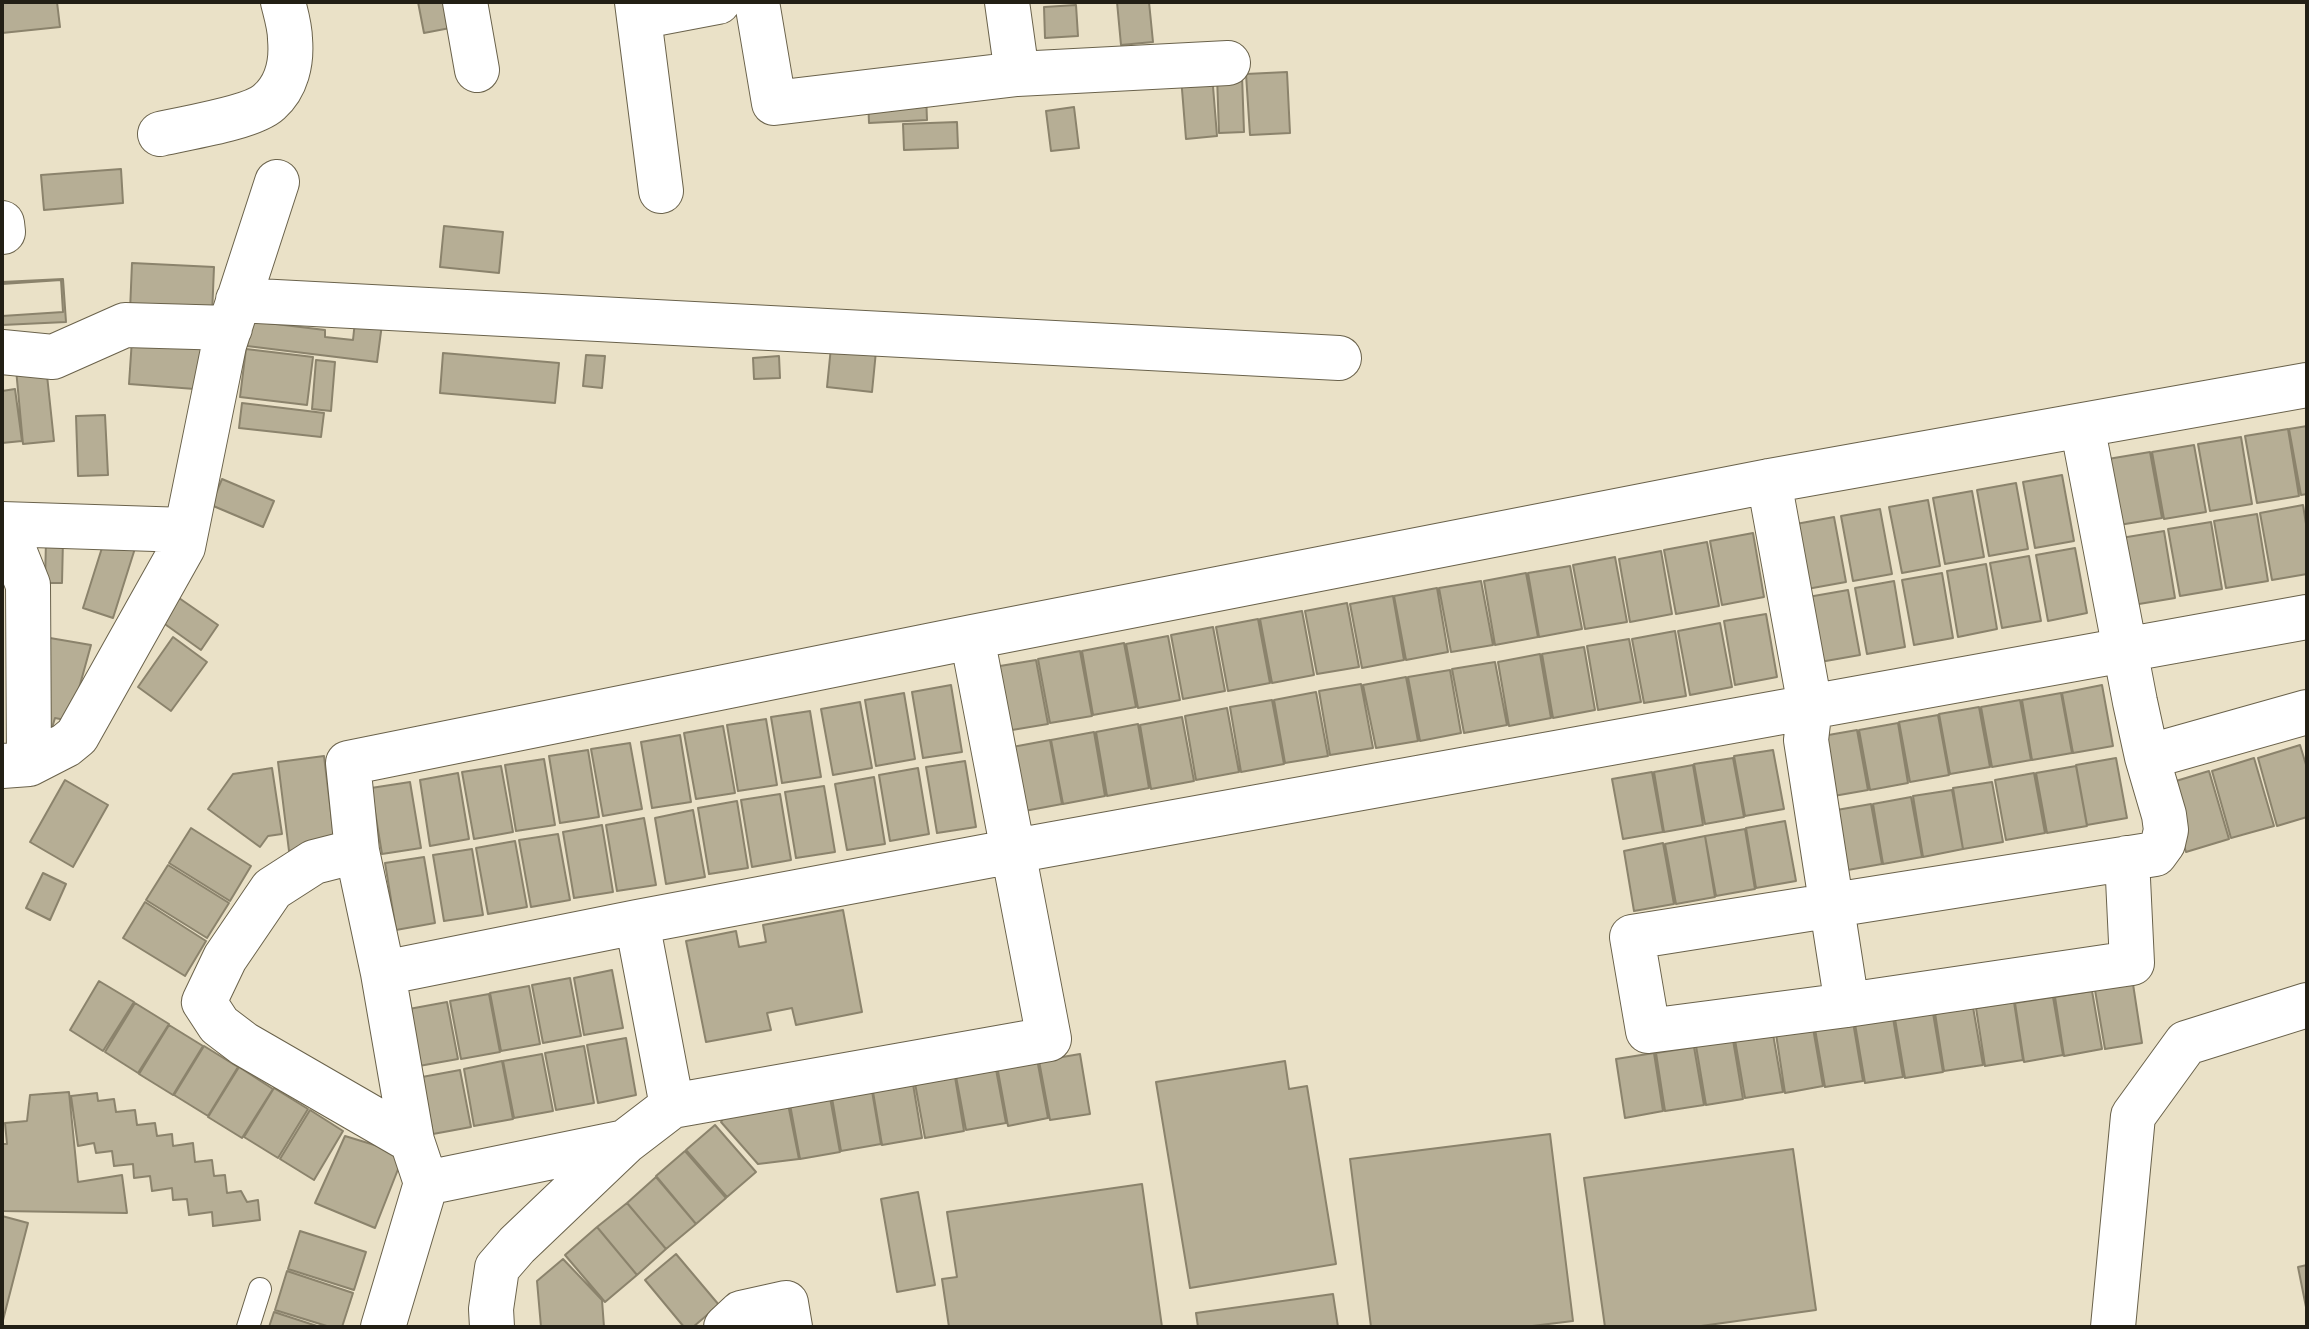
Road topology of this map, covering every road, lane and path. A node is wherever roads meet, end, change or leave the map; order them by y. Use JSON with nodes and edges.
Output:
{"nodes":[{"id":1,"x":283,"y":2,"type":"edge"},
{"id":2,"x":465,"y":2,"type":"edge"},
{"id":3,"x":718,"y":2,"type":"edge"},
{"id":4,"x":757,"y":2,"type":"edge"},
{"id":5,"x":1007,"y":2,"type":"edge"},
{"id":6,"x":638,"y":10,"type":"edge"},
{"id":7,"x":1228,"y":63,"type":"dead end"},
{"id":8,"x":477,"y":70,"type":"dead end"},
{"id":9,"x":1017,"y":74,"type":"junction"},
{"id":10,"x":160,"y":134,"type":"dead end"},
{"id":11,"x":277,"y":182,"type":"dead end"},
{"id":12,"x":661,"y":191,"type":"dead end"},
{"id":13,"x":2,"y":223,"type":"edge"},
{"id":14,"x":3,"y":232,"type":"edge"},
{"id":15,"x":234,"y":314,"type":"junction"},
{"id":16,"x":2,"y":352,"type":"edge"},
{"id":17,"x":1339,"y":358,"type":"dead end"},
{"id":18,"x":2307,"y":385,"type":"edge"},
{"id":19,"x":2082,"y":425,"type":"junction"},
{"id":20,"x":1769,"y":481,"type":"junction"},
{"id":21,"x":2,"y":524,"type":"edge"},
{"id":22,"x":186,"y":530,"type":"junction"},
{"id":23,"x":2,"y":536,"type":"edge"},
{"id":24,"x":2307,"y":617,"type":"edge"},
{"id":25,"x":972,"y":637,"type":"junction"},
{"id":26,"x":2125,"y":649,"type":"junction"},
{"id":27,"x":1810,"y":706,"type":"junction"},
{"id":28,"x":2307,"y":712,"type":"edge"},
{"id":29,"x":2147,"y":757,"type":"junction"},
{"id":30,"x":16,"y":765,"type":"edge"},
{"id":31,"x":357,"y":851,"type":"junction"},
{"id":32,"x":1014,"y":851,"type":"junction"},
{"id":33,"x":2127,"y":858,"type":"junction"},
{"id":34,"x":1832,"y":906,"type":"junction"},
{"id":35,"x":637,"y":922,"type":"junction"},
{"id":36,"x":383,"y":973,"type":"junction"},
{"id":37,"x":1847,"y":1005,"type":"junction"},
{"id":38,"x":2307,"y":1005,"type":"edge"},
{"id":39,"x":672,"y":1106,"type":"junction"},
{"id":40,"x":412,"y":1141,"type":"junction"},
{"id":41,"x":625,"y":1142,"type":"junction"},
{"id":42,"x":426,"y":1183,"type":"junction"},
{"id":43,"x":260,"y":1289,"type":"dead end"},
{"id":44,"x":248,"y":1327,"type":"edge"},
{"id":45,"x":383,"y":1327,"type":"edge"},
{"id":46,"x":492,"y":1327,"type":"edge"},
{"id":47,"x":726,"y":1327,"type":"edge"},
{"id":48,"x":790,"y":1327,"type":"edge"},
{"id":49,"x":2113,"y":1327,"type":"edge"}],
"edges":[{"from":1,"to":10,"type":"street"},
{"from":2,"to":8,"type":"street"},
{"from":3,"to":6,"type":"street"},
{"from":4,"to":9,"type":"street"},
{"from":5,"to":9,"type":"street"},
{"from":6,"to":12,"type":"street"},
{"from":7,"to":9,"type":"street"},
{"from":11,"to":15,"type":"street"},
{"from":13,"to":14,"type":"street"},
{"from":15,"to":16,"type":"street"},
{"from":15,"to":17,"type":"street"},
{"from":15,"to":22,"type":"street"},
{"from":18,"to":19,"type":"street"},
{"from":19,"to":20,"type":"street"},
{"from":19,"to":26,"type":"street"},
{"from":20,"to":25,"type":"street"},
{"from":20,"to":27,"type":"street"},
{"from":21,"to":22,"type":"street"},
{"from":22,"to":30,"type":"street"},
{"from":23,"to":30,"type":"street"},
{"from":24,"to":26,"type":"street"},
{"from":25,"to":31,"type":"street"},
{"from":25,"to":32,"type":"street"},
{"from":26,"to":27,"type":"street"},
{"from":26,"to":29,"type":"street"},
{"from":27,"to":32,"type":"street"},
{"from":27,"to":34,"type":"street"},
{"from":28,"to":29,"type":"street"},
{"from":29,"to":33,"type":"street"},
{"from":31,"to":36,"type":"street"},
{"from":31,"to":40,"type":"street"},
{"from":32,"to":35,"type":"street"},
{"from":32,"to":39,"type":"street"},
{"from":33,"to":34,"type":"street"},
{"from":33,"to":37,"type":"street"},
{"from":34,"to":37,"type":"street"},
{"from":34,"to":37,"type":"street"},
{"from":35,"to":36,"type":"street"},
{"from":35,"to":39,"type":"street"},
{"from":36,"to":40,"type":"street"},
{"from":38,"to":49,"type":"street"},
{"from":39,"to":41,"type":"street"},
{"from":40,"to":42,"type":"street"},
{"from":41,"to":42,"type":"street"},
{"from":41,"to":46,"type":"street"},
{"from":42,"to":45,"type":"street"},
{"from":43,"to":44,"type":"lane"},
{"from":47,"to":48,"type":"street"}]}
